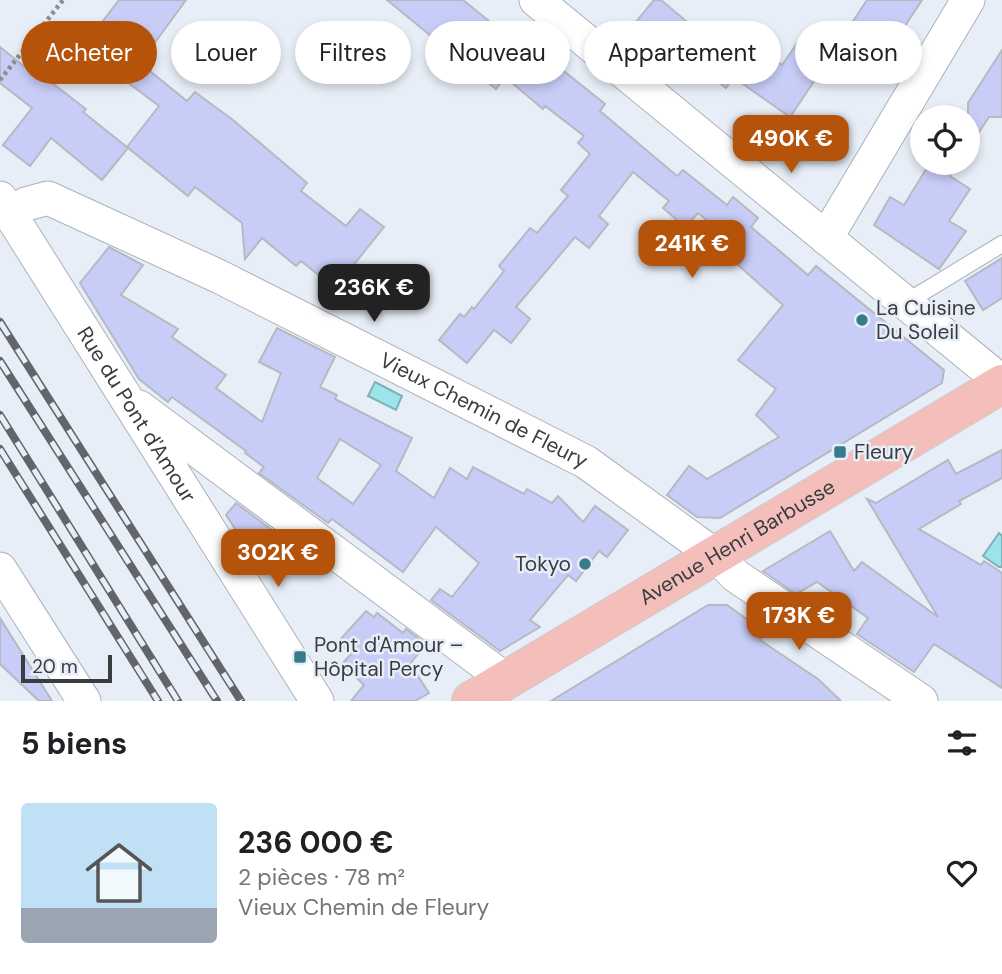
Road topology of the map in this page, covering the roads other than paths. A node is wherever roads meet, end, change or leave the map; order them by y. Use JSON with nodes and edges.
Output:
{"nodes":[{"id":1,"x":536,"y":0,"type":"edge"},
{"id":2,"x":968,"y":0,"type":"edge"},
{"id":3,"x":4,"y":206,"type":"edge"},
{"id":4,"x":826,"y":238,"type":"junction"},
{"id":5,"x":1002,"y":244,"type":"edge"},
{"id":6,"x":905,"y":303,"type":"junction"},
{"id":7,"x":1002,"y":383,"type":"edge"},
{"id":8,"x":126,"y":398,"type":"junction"},
{"id":9,"x":716,"y":556,"type":"junction"},
{"id":10,"x":0,"y":569,"type":"edge"},
{"id":11,"x":505,"y":679,"type":"junction"},
{"id":12,"x":84,"y":701,"type":"edge"},
{"id":13,"x":317,"y":701,"type":"edge"},
{"id":14,"x":471,"y":701,"type":"edge"},
{"id":15,"x":921,"y":701,"type":"edge"}],
"edges":[{"from":1,"to":4,"type":"street"},
{"from":2,"to":4,"type":"street"},
{"from":3,"to":8,"type":"street","name":"Rue du Pont d'Amour"},
{"from":3,"to":9,"type":"street","name":"Vieux Chemin de Fleury"},
{"from":4,"to":6,"type":"street"},
{"from":5,"to":6,"type":"lane"},
{"from":6,"to":7,"type":"street"},
{"from":7,"to":9,"type":"main road","name":"Avenue Henri Barbusse"},
{"from":8,"to":11,"type":"street"},
{"from":8,"to":13,"type":"street","name":"Rue du Pont d'Amour"},
{"from":9,"to":11,"type":"main road","name":"Avenue Henri Barbusse"},
{"from":9,"to":15,"type":"street","name":"Vieux Chemin de Fleury"},
{"from":10,"to":12,"type":"street"},
{"from":11,"to":14,"type":"main road","name":"Avenue Henri Barbusse"}]}
